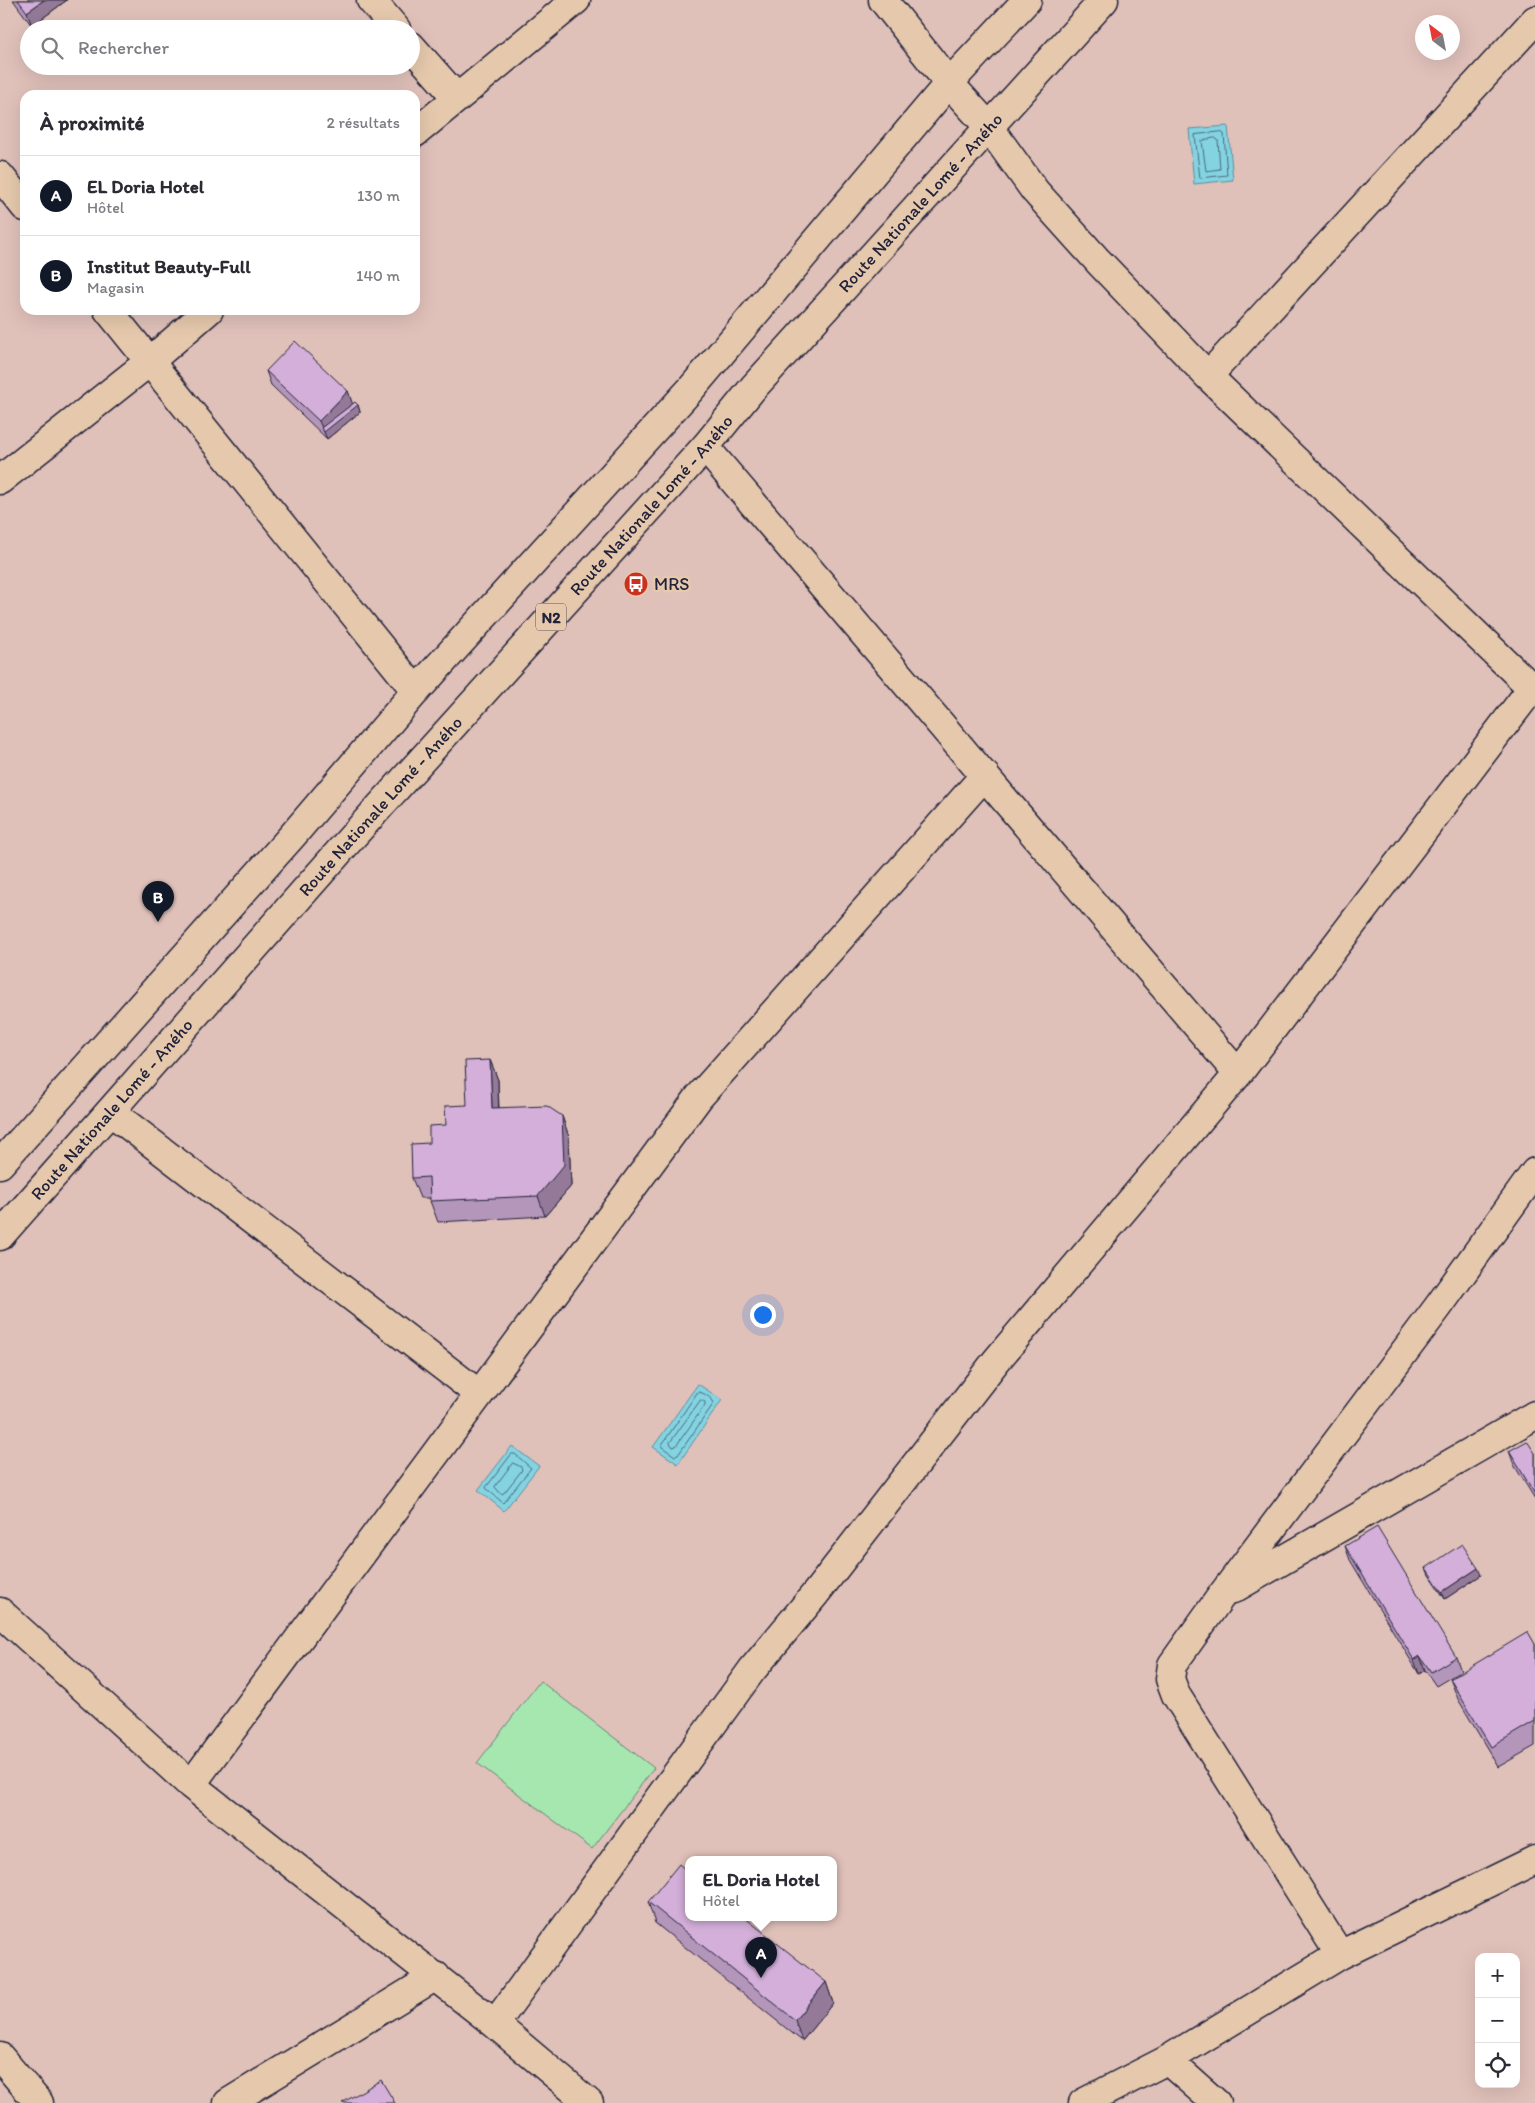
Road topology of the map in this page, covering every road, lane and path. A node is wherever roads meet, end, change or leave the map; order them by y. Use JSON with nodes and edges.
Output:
{"nodes":[{"id":1,"x":371,"y":0,"type":"edge"},
{"id":2,"x":576,"y":0,"type":"edge"},
{"id":3,"x":883,"y":0,"type":"edge"},
{"id":4,"x":1027,"y":0,"type":"edge"},
{"id":5,"x":1104,"y":0,"type":"edge"},
{"id":6,"x":388,"y":20,"type":"edge"},
{"id":7,"x":1535,"y":20,"type":"edge"},
{"id":8,"x":420,"y":56,"type":"edge"},
{"id":9,"x":949,"y":83,"type":"junction"},
{"id":10,"x":456,"y":98,"type":"junction"},
{"id":11,"x":989,"y":127,"type":"junction"},
{"id":12,"x":420,"y":129,"type":"edge"},
{"id":13,"x":0,"y":176,"type":"edge"},
{"id":14,"x":20,"y":201,"type":"edge"},
{"id":15,"x":112,"y":315,"type":"edge"},
{"id":16,"x":203,"y":315,"type":"edge"},
{"id":17,"x":149,"y":362,"type":"junction"},
{"id":18,"x":1208,"y":376,"type":"junction"},
{"id":19,"x":705,"y":446,"type":"junction"},
{"id":20,"x":0,"y":480,"type":"edge"},
{"id":21,"x":1534,"y":688,"type":"edge"},
{"id":22,"x":416,"y":691,"type":"junction"},
{"id":23,"x":985,"y":775,"type":"junction"},
{"id":24,"x":1238,"y":1074,"type":"junction"},
{"id":25,"x":111,"y":1112,"type":"junction"},
{"id":26,"x":0,"y":1164,"type":"edge"},
{"id":27,"x":1535,"y":1172,"type":"edge"},
{"id":28,"x":0,"y":1236,"type":"edge"},
{"id":29,"x":479,"y":1394,"type":"junction"},
{"id":30,"x":1535,"y":1415,"type":"edge"},
{"id":31,"x":1222,"y":1595,"type":"junction"},
{"id":32,"x":0,"y":1612,"type":"edge"},
{"id":33,"x":192,"y":1784,"type":"junction"},
{"id":34,"x":1535,"y":1860,"type":"edge"},
{"id":35,"x":1340,"y":1955,"type":"junction"},
{"id":36,"x":436,"y":1976,"type":"junction"},
{"id":37,"x":495,"y":2024,"type":"junction"},
{"id":38,"x":0,"y":2057,"type":"edge"},
{"id":39,"x":1168,"y":2060,"type":"junction"},
{"id":40,"x":39,"y":2103,"type":"edge"},
{"id":41,"x":228,"y":2103,"type":"edge"},
{"id":42,"x":589,"y":2103,"type":"edge"},
{"id":43,"x":1084,"y":2103,"type":"edge"},
{"id":44,"x":1216,"y":2103,"type":"edge"}],
"edges":[{"from":1,"to":6,"type":"main road"},
{"from":2,"to":10,"type":"main road"},
{"from":3,"to":9,"type":"main road"},
{"from":4,"to":9,"type":"main road"},
{"from":5,"to":11,"type":"main road","name":"Route Nationale Lomé - Aného","number":"N2"},
{"from":7,"to":18,"type":"main road"},
{"from":8,"to":10,"type":"main road"},
{"from":9,"to":11,"type":"main road"},
{"from":9,"to":22,"type":"main road"},
{"from":10,"to":12,"type":"main road"},
{"from":11,"to":18,"type":"main road"},
{"from":11,"to":19,"type":"main road","name":"Route Nationale Lomé - Aného","number":"N2"},
{"from":13,"to":14,"type":"main road"},
{"from":15,"to":17,"type":"main road"},
{"from":16,"to":17,"type":"main road"},
{"from":17,"to":20,"type":"main road"},
{"from":17,"to":22,"type":"main road"},
{"from":18,"to":21,"type":"main road"},
{"from":19,"to":23,"type":"main road"},
{"from":19,"to":25,"type":"main road","name":"Route Nationale Lomé - Aného","number":"N2"},
{"from":21,"to":24,"type":"main road"},
{"from":22,"to":26,"type":"main road"},
{"from":23,"to":24,"type":"main road"},
{"from":23,"to":29,"type":"main road"},
{"from":24,"to":37,"type":"main road"},
{"from":25,"to":28,"type":"main road","name":"Route Nationale Lomé - Aného","number":"N2"},
{"from":25,"to":29,"type":"main road"},
{"from":27,"to":31,"type":"main road"},
{"from":29,"to":33,"type":"main road"},
{"from":30,"to":31,"type":"main road"},
{"from":31,"to":35,"type":"main road"},
{"from":32,"to":33,"type":"main road"},
{"from":33,"to":36,"type":"main road"},
{"from":34,"to":35,"type":"main road"},
{"from":35,"to":39,"type":"main road"},
{"from":36,"to":37,"type":"main road"},
{"from":36,"to":41,"type":"main road"},
{"from":37,"to":42,"type":"main road"},
{"from":38,"to":40,"type":"main road"},
{"from":39,"to":43,"type":"main road"},
{"from":39,"to":44,"type":"main road"}]}
